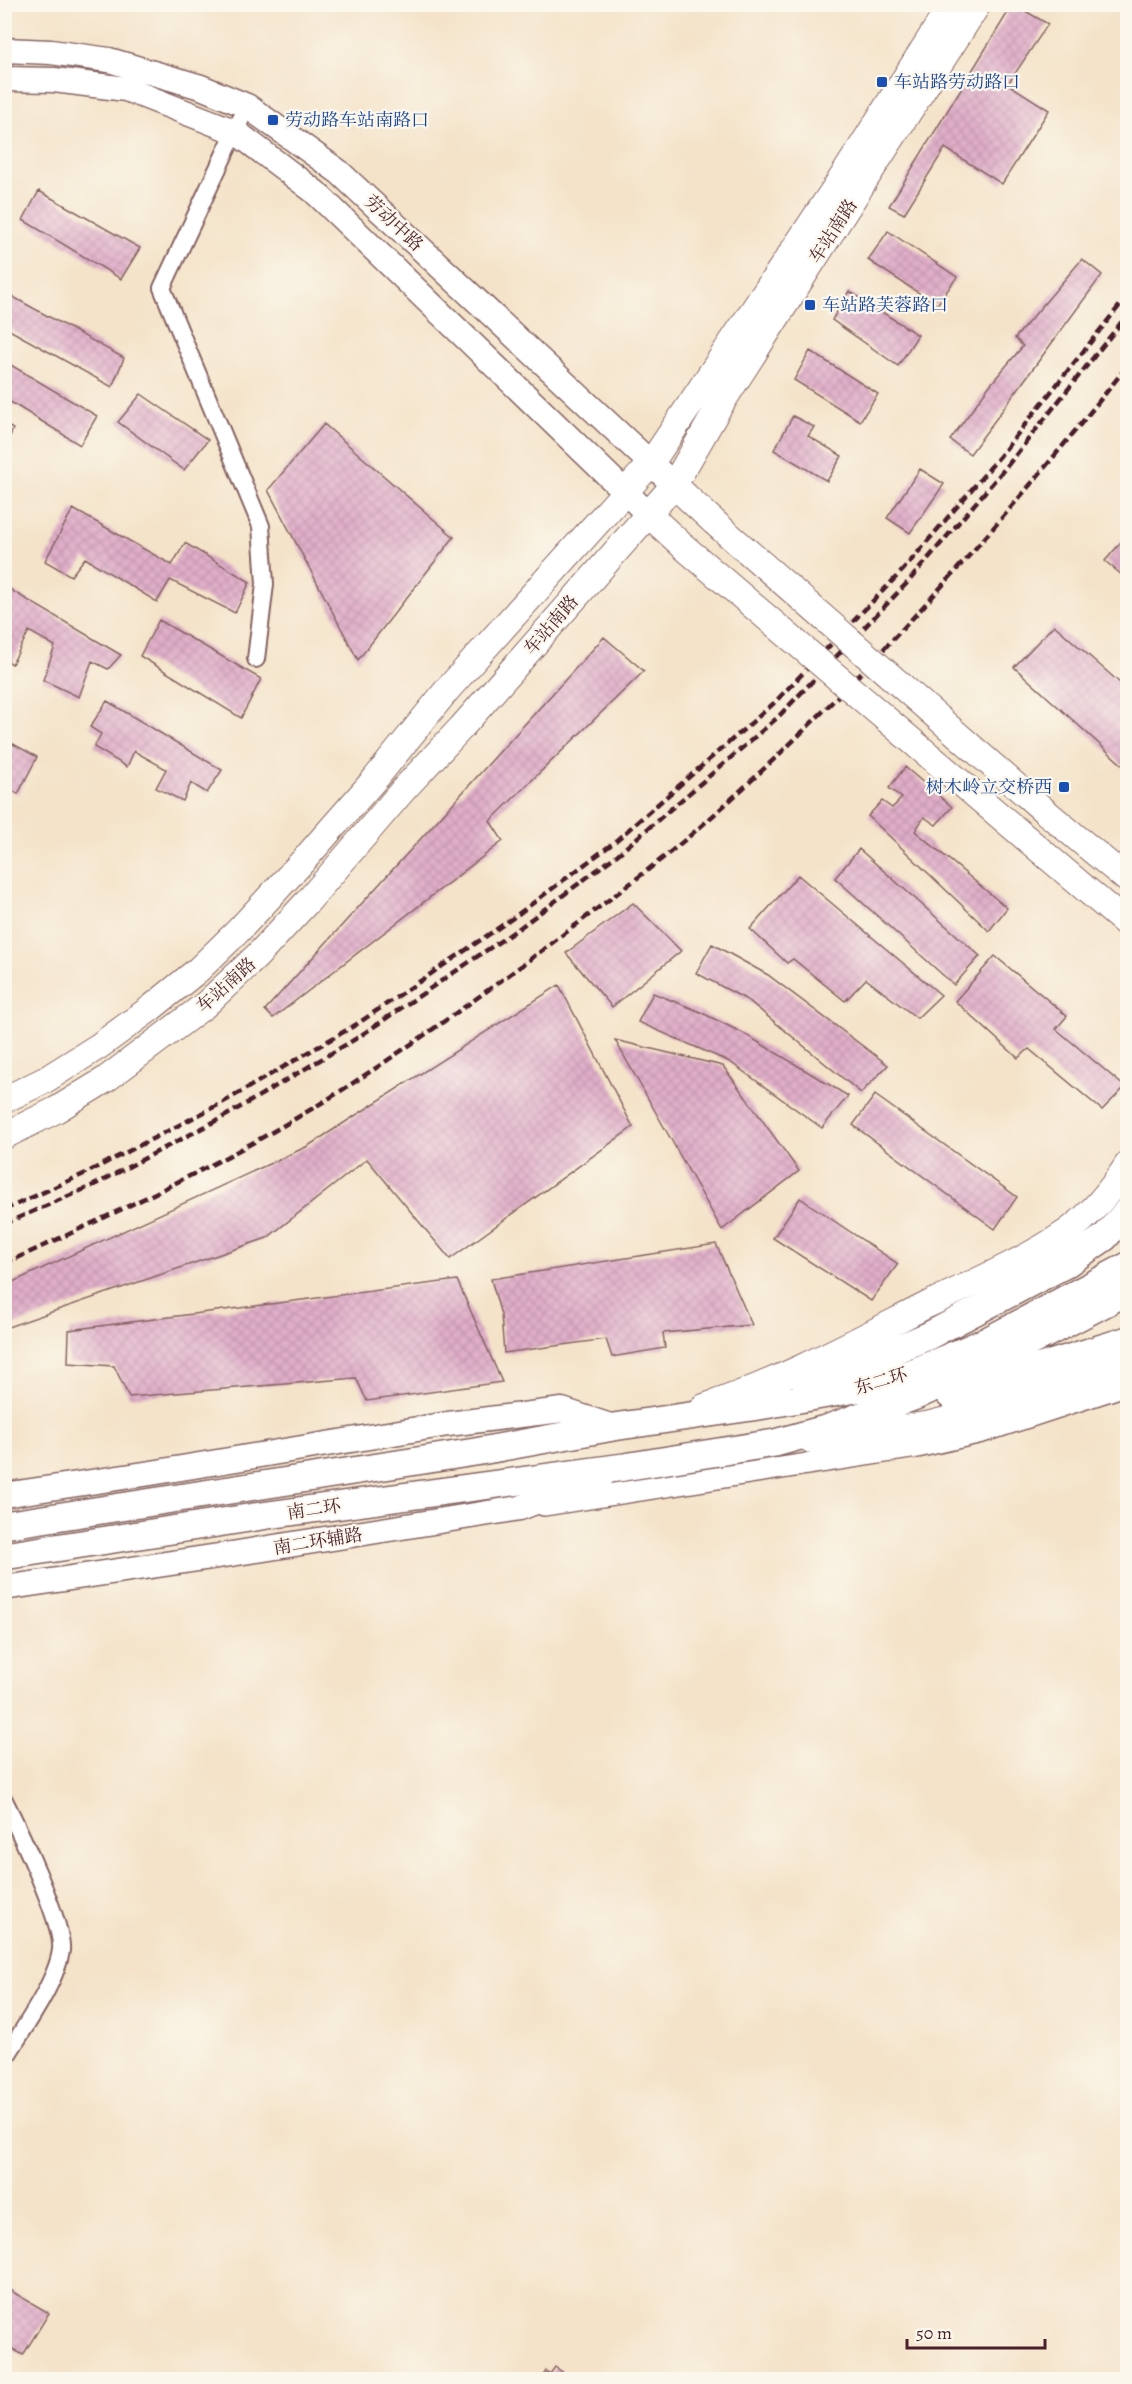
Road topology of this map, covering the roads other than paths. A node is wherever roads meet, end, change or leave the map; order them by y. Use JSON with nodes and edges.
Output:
{"nodes":[{"id":1,"x":952,"y":4,"type":"edge"},
{"id":2,"x":978,"y":4,"type":"edge"},
{"id":3,"x":4,"y":50,"type":"edge"},
{"id":4,"x":4,"y":79,"type":"edge"},
{"id":5,"x":247,"y":106,"type":"junction"},
{"id":6,"x":236,"y":132,"type":"junction"},
{"id":7,"x":651,"y":463,"type":"junction"},
{"id":8,"x":674,"y":485,"type":"junction"},
{"id":9,"x":625,"y":491,"type":"junction"},
{"id":10,"x":648,"y":514,"type":"junction"},
{"id":11,"x":256,"y":659,"type":"dead end"},
{"id":12,"x":1128,"y":880,"type":"edge"},
{"id":13,"x":1128,"y":925,"type":"edge"},
{"id":14,"x":4,"y":1100,"type":"edge"},
{"id":15,"x":4,"y":1136,"type":"edge"},
{"id":16,"x":1128,"y":1164,"type":"edge"},
{"id":17,"x":1128,"y":1210,"type":"edge"},
{"id":18,"x":1128,"y":1266,"type":"edge"},
{"id":19,"x":1128,"y":1291,"type":"edge"},
{"id":20,"x":1128,"y":1340,"type":"edge"},
{"id":21,"x":1128,"y":1367,"type":"edge"},
{"id":22,"x":1128,"y":1384,"type":"edge"},
{"id":23,"x":759,"y":1406,"type":"junction"},
{"id":24,"x":878,"y":1410,"type":"junction"},
{"id":25,"x":669,"y":1418,"type":"junction"},
{"id":26,"x":613,"y":1427,"type":"junction"},
{"id":27,"x":775,"y":1443,"type":"junction"},
{"id":28,"x":624,"y":1467,"type":"junction"},
{"id":29,"x":4,"y":1495,"type":"edge"},
{"id":30,"x":520,"y":1508,"type":"junction"},
{"id":31,"x":4,"y":1525,"type":"edge"},
{"id":32,"x":4,"y":1556,"type":"edge"},
{"id":33,"x":4,"y":1587,"type":"edge"},
{"id":34,"x":4,"y":1800,"type":"edge"},
{"id":35,"x":4,"y":2060,"type":"edge"}],
"edges":[{"from":1,"to":7,"type":"main road","name":"车站南路"},
{"from":2,"to":8,"type":"main road","name":"车站南路"},
{"from":3,"to":5,"type":"main road","name":"劳动中路"},
{"from":4,"to":6,"type":"main road","name":"劳动中路"},
{"from":5,"to":6,"type":"street"},
{"from":5,"to":7,"type":"main road","name":"劳动中路"},
{"from":6,"to":9,"type":"main road","name":"劳动中路"},
{"from":6,"to":11,"type":"street"},
{"from":7,"to":8,"type":"main road","name":"劳动中路"},
{"from":7,"to":9,"type":"main road","name":"车站南路"},
{"from":8,"to":10,"type":"main road","name":"车站南路"},
{"from":8,"to":12,"type":"main road","name":"劳动中路","bridge":true},
{"from":9,"to":10,"type":"main road","name":"劳动中路"},
{"from":9,"to":14,"type":"main road","name":"车站南路"},
{"from":10,"to":13,"type":"main road","name":"劳动中路","bridge":true},
{"from":10,"to":15,"type":"main road","name":"车站南路"},
{"from":16,"to":25,"type":"main road"},
{"from":17,"to":23,"type":"highway"},
{"from":18,"to":23,"type":"highway","name":"东二环"},
{"from":19,"to":24,"type":"highway","name":"东二环"},
{"from":20,"to":24,"type":"highway"},
{"from":21,"to":27,"type":"main road"},
{"from":22,"to":30,"type":"street"},
{"from":23,"to":25,"type":"highway","name":"东二环"},
{"from":24,"to":27,"type":"highway","name":"东二环"},
{"from":25,"to":26,"type":"highway","name":"东二环"},
{"from":26,"to":29,"type":"main road"},
{"from":26,"to":31,"type":"highway","name":"南二环"},
{"from":27,"to":28,"type":"highway","name":"东二环"},
{"from":28,"to":30,"type":"main road","name":"南二环辅路"},
{"from":28,"to":32,"type":"highway","name":"南二环"},
{"from":30,"to":33,"type":"main road","name":"南二环辅路"},
{"from":34,"to":35,"type":"street"}]}
